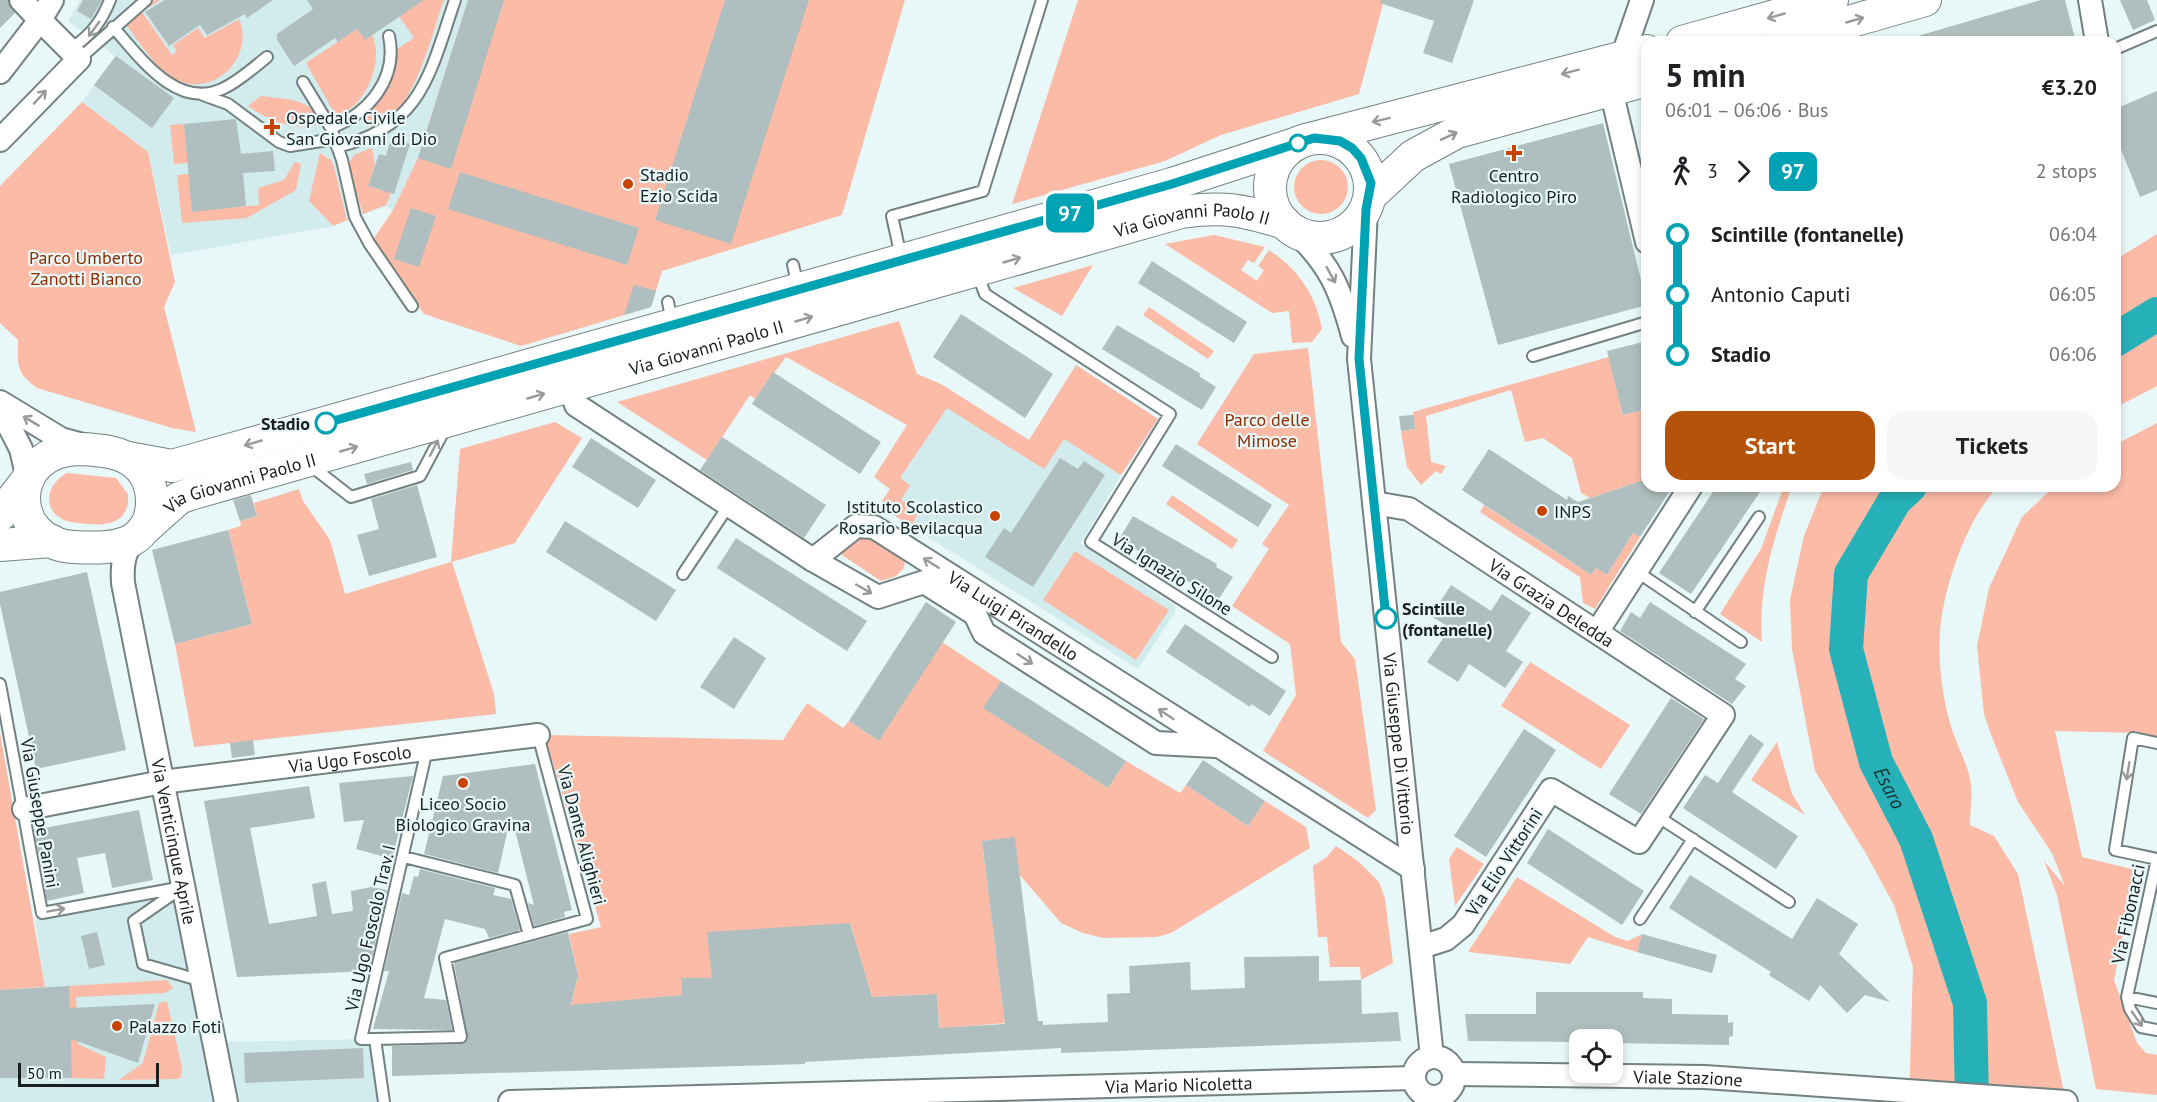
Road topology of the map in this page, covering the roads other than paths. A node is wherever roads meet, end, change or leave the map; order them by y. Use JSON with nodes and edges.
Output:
{"nodes":[{"id":1,"x":21,"y":0,"type":"edge"},
{"id":2,"x":52,"y":0,"type":"edge"},
{"id":3,"x":110,"y":0,"type":"edge"},
{"id":4,"x":146,"y":0,"type":"edge"},
{"id":5,"x":454,"y":0,"type":"edge"},
{"id":6,"x":1042,"y":0,"type":"edge"},
{"id":7,"x":1642,"y":0,"type":"edge"},
{"id":8,"x":1832,"y":0,"type":"edge"},
{"id":9,"x":1925,"y":0,"type":"edge"},
{"id":10,"x":2090,"y":0,"type":"edge"},
{"id":11,"x":40,"y":20,"type":"junction"},
{"id":12,"x":113,"y":27,"type":"junction"},
{"id":13,"x":2157,"y":31,"type":"edge"},
{"id":14,"x":389,"y":36,"type":"dead end"},
{"id":15,"x":1703,"y":36,"type":"edge"},
{"id":16,"x":1800,"y":36,"type":"edge"},
{"id":17,"x":2096,"y":36,"type":"edge"},
{"id":18,"x":2121,"y":46,"type":"edge"},
{"id":19,"x":74,"y":54,"type":"junction"},
{"id":20,"x":1634,"y":55,"type":"edge"},
{"id":21,"x":267,"y":57,"type":"dead end"},
{"id":22,"x":0,"y":72,"type":"edge"},
{"id":23,"x":303,"y":81,"type":"dead end"},
{"id":24,"x":1641,"y":82,"type":"edge"},
{"id":25,"x":1611,"y":90,"type":"junction"},
{"id":26,"x":203,"y":95,"type":"junction"},
{"id":27,"x":334,"y":138,"type":"junction"},
{"id":28,"x":0,"y":140,"type":"edge"},
{"id":29,"x":1306,"y":140,"type":"junction"},
{"id":30,"x":1368,"y":202,"type":"junction"},
{"id":31,"x":1641,"y":217,"type":"edge"},
{"id":32,"x":1289,"y":226,"type":"junction"},
{"id":33,"x":902,"y":260,"type":"junction"},
{"id":34,"x":976,"y":270,"type":"junction"},
{"id":35,"x":412,"y":306,"type":"dead end"},
{"id":36,"x":1641,"y":324,"type":"edge"},
{"id":37,"x":1533,"y":356,"type":"dead end"},
{"id":38,"x":1359,"y":359,"type":"junction"},
{"id":39,"x":570,"y":386,"type":"junction"},
{"id":40,"x":0,"y":402,"type":"edge"},
{"id":41,"x":0,"y":408,"type":"edge"},
{"id":42,"x":449,"y":421,"type":"junction"},
{"id":43,"x":116,"y":454,"type":"junction"},
{"id":44,"x":305,"y":461,"type":"junction"},
{"id":45,"x":28,"y":479,"type":"junction"},
{"id":46,"x":1687,"y":492,"type":"edge"},
{"id":47,"x":1374,"y":503,"type":"junction"},
{"id":48,"x":729,"y":505,"type":"junction"},
{"id":49,"x":0,"y":515,"type":"edge"},
{"id":50,"x":1759,"y":517,"type":"dead end"},
{"id":51,"x":138,"y":535,"type":"junction"},
{"id":52,"x":62,"y":544,"type":"junction"},
{"id":53,"x":0,"y":545,"type":"edge"},
{"id":54,"x":813,"y":560,"type":"junction"},
{"id":55,"x":1636,"y":571,"type":"junction"},
{"id":56,"x":683,"y":574,"type":"dead end"},
{"id":57,"x":123,"y":583,"type":"junction"},
{"id":58,"x":1695,"y":612,"type":"junction"},
{"id":59,"x":1598,"y":632,"type":"junction"},
{"id":60,"x":1741,"y":642,"type":"dead end"},
{"id":61,"x":1272,"y":657,"type":"dead end"},
{"id":62,"x":0,"y":684,"type":"edge"},
{"id":63,"x":1723,"y":715,"type":"joint"},
{"id":64,"x":538,"y":735,"type":"joint"},
{"id":65,"x":2157,"y":743,"type":"edge"},
{"id":66,"x":1215,"y":746,"type":"junction"},
{"id":67,"x":427,"y":749,"type":"junction"},
{"id":68,"x":162,"y":782,"type":"junction"},
{"id":69,"x":24,"y":809,"type":"junction"},
{"id":70,"x":1657,"y":816,"type":"junction"},
{"id":71,"x":1693,"y":839,"type":"junction"},
{"id":72,"x":404,"y":856,"type":"junction"},
{"id":73,"x":1413,"y":869,"type":"junction"},
{"id":74,"x":183,"y":887,"type":"junction"},
{"id":75,"x":1789,"y":902,"type":"dead end"},
{"id":76,"x":1640,"y":919,"type":"dead end"},
{"id":77,"x":529,"y":934,"type":"junction"},
{"id":78,"x":1421,"y":947,"type":"junction"},
{"id":79,"x":202,"y":981,"type":"junction"},
{"id":80,"x":2127,"y":997,"type":"junction"},
{"id":81,"x":2157,"y":1003,"type":"edge"},
{"id":82,"x":2157,"y":1030,"type":"edge"},
{"id":83,"x":375,"y":1039,"type":"junction"},
{"id":84,"x":1432,"y":1057,"type":"junction"},
{"id":85,"x":1454,"y":1074,"type":"junction"},
{"id":86,"x":1414,"y":1078,"type":"junction"},
{"id":87,"x":1436,"y":1099,"type":"edge"},
{"id":88,"x":581,"y":1101,"type":"edge"},
{"id":89,"x":226,"y":1102,"type":"edge"},
{"id":90,"x":384,"y":1102,"type":"edge"},
{"id":91,"x":510,"y":1102,"type":"edge"},
{"id":92,"x":2066,"y":1102,"type":"edge"}],
"edges":[{"from":1,"to":11,"type":"street"},
{"from":2,"to":11,"type":"street"},
{"from":3,"to":19,"type":"lane","one_way":true},
{"from":4,"to":12,"type":"lane"},
{"from":5,"to":27,"type":"lane"},
{"from":6,"to":33,"type":"lane"},
{"from":7,"to":20,"type":"street"},
{"from":8,"to":15,"type":"street","one_way":true},
{"from":16,"to":9,"type":"street","one_way":true},
{"from":10,"to":17,"type":"street"},
{"from":11,"to":19,"type":"street"},
{"from":11,"to":22,"type":"street"},
{"from":12,"to":19,"type":"lane"},
{"from":12,"to":26,"type":"lane"},
{"from":13,"to":18,"type":"lane"},
{"from":14,"to":27,"type":"lane"},
{"from":28,"to":19,"type":"street","one_way":true},
{"from":20,"to":25,"type":"street"},
{"from":20,"to":29,"type":"street","name":"Via Giovanni Paolo II","one_way":true},
{"from":21,"to":26,"type":"lane"},
{"from":23,"to":27,"type":"lane"},
{"from":24,"to":25,"type":"street"},
{"from":30,"to":25,"type":"street","one_way":true},
{"from":25,"to":31,"type":"street"},
{"from":26,"to":27,"type":"lane"},
{"from":27,"to":35,"type":"lane"},
{"from":29,"to":30,"type":"street"},
{"from":29,"to":32,"type":"street"},
{"from":29,"to":33,"type":"street","name":"Via Giovanni Paolo II"},
{"from":30,"to":32,"type":"street"},
{"from":30,"to":38,"type":"street"},
{"from":34,"to":32,"type":"street","name":"Via Giovanni Paolo II","one_way":true},
{"from":32,"to":38,"type":"street","one_way":true},
{"from":33,"to":43,"type":"street","name":"Via Giovanni Paolo II","one_way":true},
{"from":39,"to":34,"type":"street","name":"Via Giovanni Paolo II","one_way":true},
{"from":34,"to":61,"type":"lane","name":"Via Ignazio Silone"},
{"from":36,"to":37,"type":"lane"},
{"from":38,"to":47,"type":"street","name":"Via Giuseppe Di Vittorio"},
{"from":42,"to":39,"type":"street","name":"Via Giovanni Paolo II","one_way":true},
{"from":39,"to":48,"type":"street","name":"Via Luigi Pirandello"},
{"from":43,"to":40,"type":"street","one_way":true},
{"from":41,"to":45,"type":"street"},
{"from":44,"to":42,"type":"street","name":"Via Giovanni Paolo II","one_way":true},
{"from":44,"to":42,"type":"lane","one_way":true},
{"from":43,"to":45,"type":"street"},
{"from":43,"to":51,"type":"street"},
{"from":44,"to":51,"type":"street","name":"Via Giovanni Paolo II"},
{"from":45,"to":49,"type":"street"},
{"from":45,"to":52,"type":"street"},
{"from":46,"to":55,"type":"street"},
{"from":47,"to":59,"type":"street","name":"Via Grazia Deledda"},
{"from":47,"to":73,"type":"street","name":"Via Giuseppe Di Vittorio"},
{"from":48,"to":54,"type":"street","name":"Via Luigi Pirandello"},
{"from":48,"to":56,"type":"lane"},
{"from":50,"to":58,"type":"lane"},
{"from":51,"to":52,"type":"street"},
{"from":51,"to":57,"type":"street"},
{"from":52,"to":53,"type":"street"},
{"from":52,"to":57,"type":"street"},
{"from":54,"to":66,"type":"street","name":"Via Luigi Pirandello","one_way":true},
{"from":66,"to":54,"type":"street","name":"Via Luigi Pirandello","one_way":true},
{"from":55,"to":58,"type":"lane"},
{"from":55,"to":59,"type":"street"},
{"from":57,"to":68,"type":"street","name":"Via Venticinque Aprile"},
{"from":58,"to":60,"type":"lane"},
{"from":59,"to":63,"type":"street","name":"Via Grazia Deledda"},
{"from":62,"to":69,"type":"lane","name":"Via Giuseppe Panini"},
{"from":63,"to":70,"type":"street","name":"Via Elio Vittorini"},
{"from":64,"to":67,"type":"street","name":"Via Ugo Foscolo"},
{"from":64,"to":77,"type":"lane","name":"Via Dante Alighieri"},
{"from":65,"to":80,"type":"lane","name":"Via Fibonacci","one_way":true},
{"from":66,"to":73,"type":"street","name":"Via Luigi Pirandello"},
{"from":67,"to":68,"type":"street","name":"Via Ugo Foscolo"},
{"from":67,"to":72,"type":"lane","name":"Via Ugo Foscolo Trav. I"},
{"from":68,"to":69,"type":"street","name":"Via Ugo Foscolo"},
{"from":68,"to":74,"type":"street","name":"Via Venticinque Aprile"},
{"from":69,"to":74,"type":"lane","name":"Via Giuseppe Panini","one_way":true},
{"from":70,"to":71,"type":"lane"},
{"from":70,"to":78,"type":"street","name":"Via Elio Vittorini"},
{"from":71,"to":75,"type":"lane"},
{"from":71,"to":76,"type":"lane"},
{"from":72,"to":77,"type":"lane"},
{"from":72,"to":83,"type":"lane","name":"Via Ugo Foscolo Trav. I"},
{"from":73,"to":78,"type":"street","name":"Via Giuseppe Di Vittorio"},
{"from":74,"to":79,"type":"street","name":"Via Venticinque Aprile"},
{"from":74,"to":79,"type":"lane"},
{"from":77,"to":83,"type":"lane","name":"Via Dante Alighieri"},
{"from":78,"to":84,"type":"street","name":"Via Giuseppe Di Vittorio"},
{"from":79,"to":89,"type":"street","name":"Via Venticinque Aprile"},
{"from":80,"to":81,"type":"lane"},
{"from":80,"to":82,"type":"lane","one_way":true},
{"from":83,"to":90,"type":"lane","name":"Via Ugo Foscolo Trav. I"},
{"from":84,"to":85,"type":"street"},
{"from":84,"to":86,"type":"street"},
{"from":85,"to":87,"type":"street"},
{"from":85,"to":92,"type":"street","name":"Viale Stazione"},
{"from":86,"to":87,"type":"street"},
{"from":86,"to":88,"type":"street","name":"Via Mario Nicoletta"},
{"from":88,"to":91,"type":"street","name":"Via Mario Nicoletta"}]}
